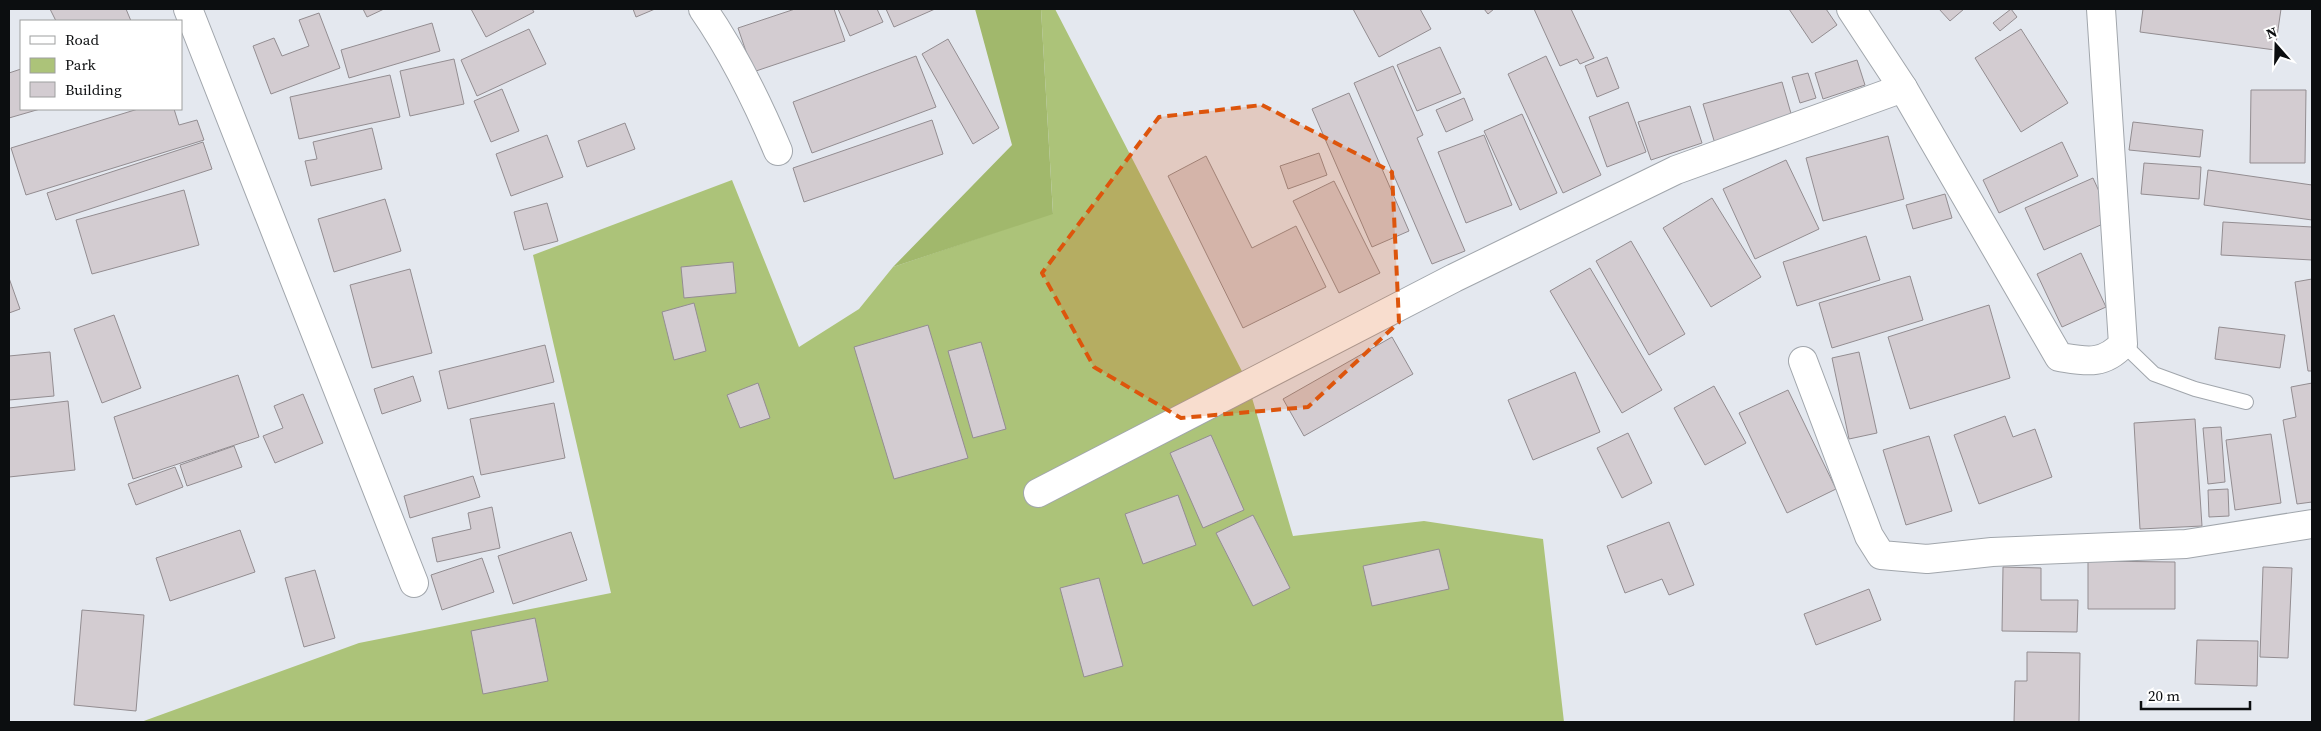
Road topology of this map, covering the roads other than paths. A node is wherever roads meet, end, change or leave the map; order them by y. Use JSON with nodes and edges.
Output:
{"nodes":[{"id":1,"x":188,"y":9,"type":"edge"},
{"id":2,"x":704,"y":9,"type":"edge"},
{"id":3,"x":1851,"y":9,"type":"edge"},
{"id":4,"x":2101,"y":9,"type":"edge"},
{"id":5,"x":1903,"y":88,"type":"junction"},
{"id":6,"x":778,"y":151,"type":"dead end"},
{"id":7,"x":2124,"y":344,"type":"junction"},
{"id":8,"x":1803,"y":361,"type":"dead end"},
{"id":9,"x":2246,"y":402,"type":"dead end"},
{"id":10,"x":1038,"y":493,"type":"dead end"},
{"id":11,"x":2312,"y":524,"type":"edge"},
{"id":12,"x":414,"y":584,"type":"dead end"}],
"edges":[{"from":1,"to":12,"type":"street"},
{"from":2,"to":6,"type":"street"},
{"from":3,"to":5,"type":"street"},
{"from":4,"to":7,"type":"street"},
{"from":5,"to":7,"type":"street"},
{"from":5,"to":10,"type":"street"},
{"from":7,"to":9,"type":"lane"},
{"from":8,"to":11,"type":"street"}]}
